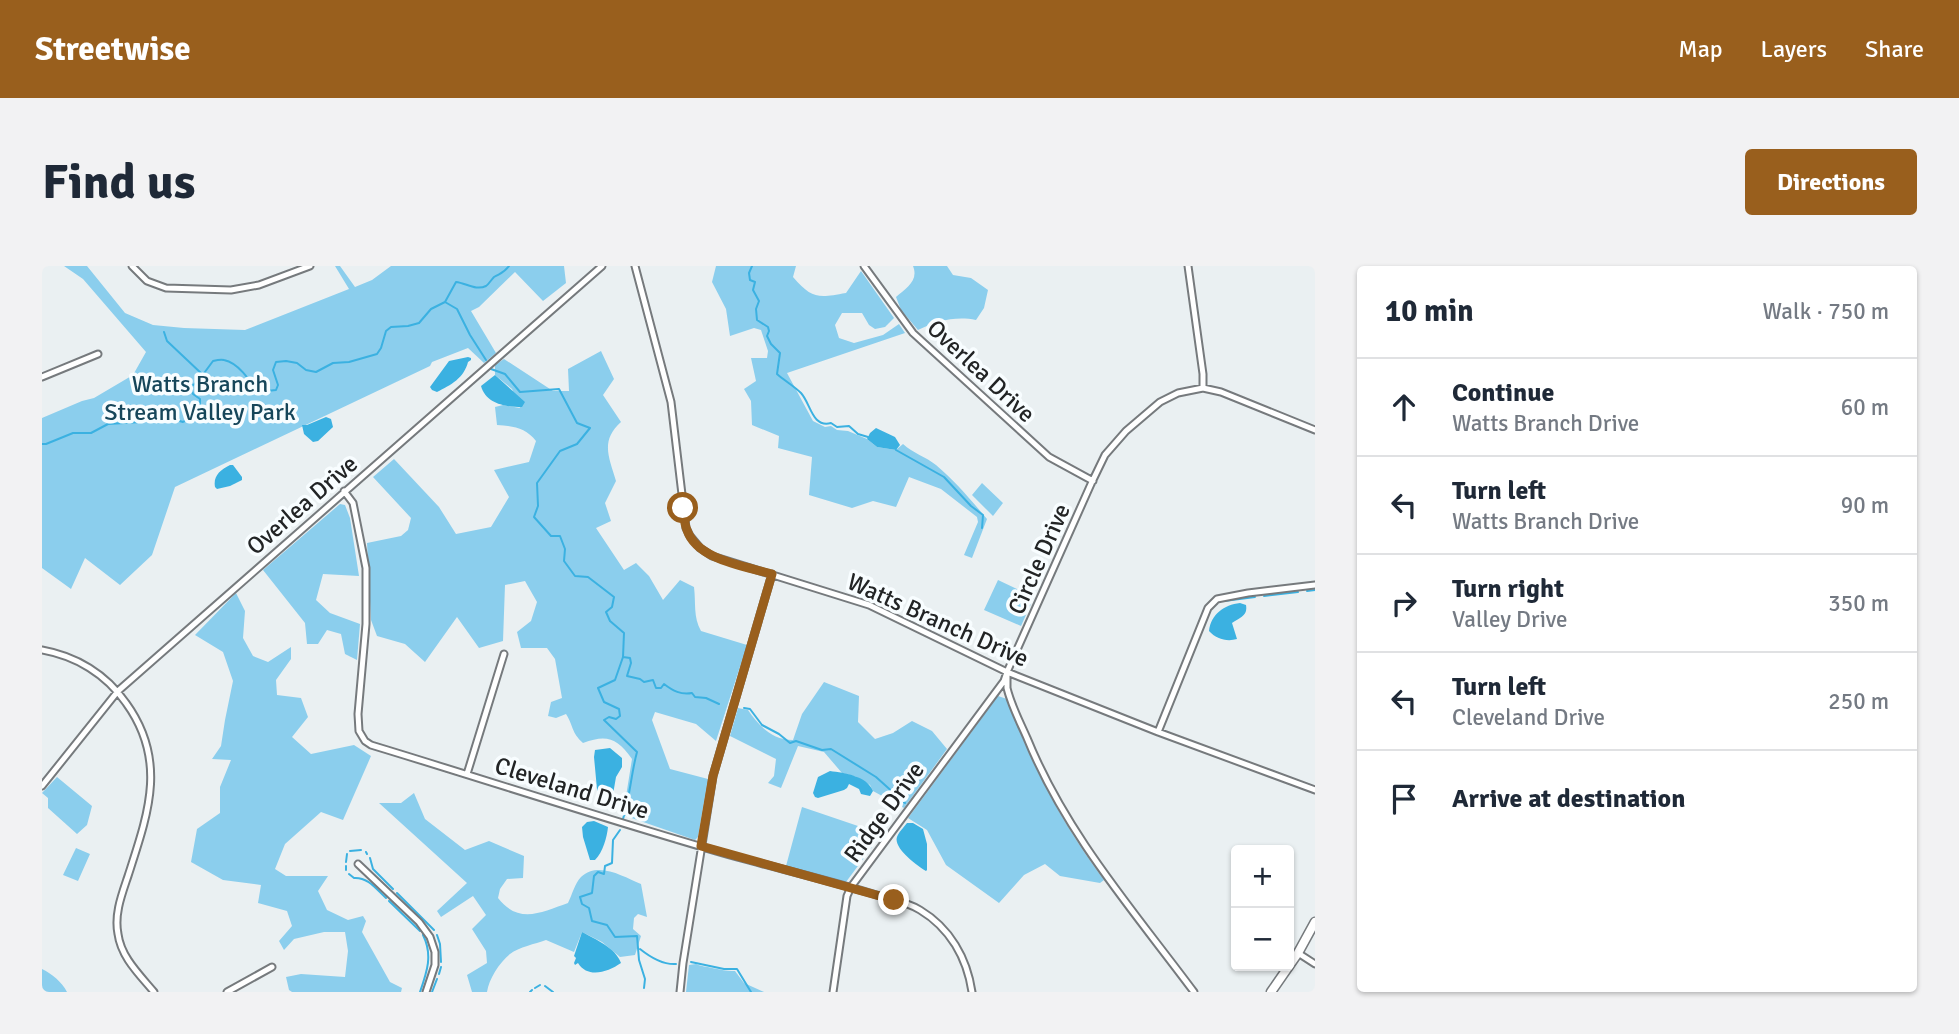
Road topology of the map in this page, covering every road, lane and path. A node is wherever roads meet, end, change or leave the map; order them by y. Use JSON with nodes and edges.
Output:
{"nodes":[{"id":1,"x":132,"y":266,"type":"edge"},
{"id":2,"x":310,"y":266,"type":"edge"},
{"id":3,"x":601,"y":266,"type":"edge"},
{"id":4,"x":635,"y":266,"type":"edge"},
{"id":5,"x":864,"y":266,"type":"edge"},
{"id":6,"x":1188,"y":266,"type":"edge"},
{"id":7,"x":98,"y":354,"type":"dead end"},
{"id":8,"x":42,"y":377,"type":"edge"},
{"id":9,"x":1203,"y":388,"type":"junction"},
{"id":10,"x":1315,"y":430,"type":"edge"},
{"id":11,"x":1093,"y":481,"type":"junction"},
{"id":12,"x":344,"y":491,"type":"junction"},
{"id":13,"x":772,"y":574,"type":"junction"},
{"id":14,"x":1315,"y":584,"type":"edge"},
{"id":15,"x":42,"y":650,"type":"edge"},
{"id":16,"x":504,"y":654,"type":"dead end"},
{"id":17,"x":1007,"y":672,"type":"junction"},
{"id":18,"x":118,"y":691,"type":"junction"},
{"id":19,"x":1158,"y":732,"type":"junction"},
{"id":20,"x":467,"y":774,"type":"junction"},
{"id":21,"x":42,"y":786,"type":"edge"},
{"id":22,"x":1315,"y":790,"type":"edge"},
{"id":23,"x":701,"y":846,"type":"junction"},
{"id":24,"x":358,"y":864,"type":"dead end"},
{"id":25,"x":851,"y":887,"type":"junction"},
{"id":26,"x":1315,"y":922,"type":"edge"},
{"id":27,"x":1298,"y":953,"type":"junction"},
{"id":28,"x":1315,"y":964,"type":"edge"},
{"id":29,"x":272,"y":967,"type":"dead end"},
{"id":30,"x":153,"y":992,"type":"edge"},
{"id":31,"x":227,"y":992,"type":"edge"},
{"id":32,"x":426,"y":992,"type":"edge"},
{"id":33,"x":680,"y":992,"type":"edge"},
{"id":34,"x":833,"y":992,"type":"edge"},
{"id":35,"x":972,"y":992,"type":"edge"},
{"id":36,"x":1194,"y":992,"type":"edge"},
{"id":37,"x":1271,"y":992,"type":"edge"}],
"edges":[{"from":1,"to":2,"type":"street"},
{"from":3,"to":12,"type":"street","name":"Overlea Drive"},
{"from":4,"to":13,"type":"street","name":"Watts Branch Drive"},
{"from":5,"to":11,"type":"street","name":"Overlea Drive"},
{"from":6,"to":9,"type":"street"},
{"from":7,"to":8,"type":"street"},
{"from":9,"to":10,"type":"street"},
{"from":9,"to":11,"type":"street","name":"Circle Drive"},
{"from":11,"to":17,"type":"street","name":"Circle Drive"},
{"from":12,"to":18,"type":"street","name":"Overlea Drive"},
{"from":12,"to":20,"type":"street","name":"Cleveland Drive"},
{"from":13,"to":17,"type":"street","name":"Watts Branch Drive"},
{"from":13,"to":23,"type":"street"},
{"from":14,"to":19,"type":"street"},
{"from":15,"to":18,"type":"street"},
{"from":16,"to":20,"type":"street"},
{"from":17,"to":19,"type":"street","name":"Watts Branch Drive"},
{"from":17,"to":25,"type":"street","name":"Ridge Drive"},
{"from":17,"to":36,"type":"street"},
{"from":18,"to":21,"type":"street","name":"Overlea Drive"},
{"from":18,"to":30,"type":"street"},
{"from":19,"to":22,"type":"street","name":"Watts Branch Drive"},
{"from":20,"to":23,"type":"street","name":"Cleveland Drive"},
{"from":23,"to":25,"type":"street","name":"Cleveland Drive"},
{"from":23,"to":33,"type":"street"},
{"from":24,"to":32,"type":"street"},
{"from":25,"to":34,"type":"street","name":"Ridge Drive"},
{"from":25,"to":35,"type":"street","name":"Cleveland Drive"},
{"from":26,"to":27,"type":"main road"},
{"from":27,"to":28,"type":"street"},
{"from":27,"to":37,"type":"main road"},
{"from":29,"to":31,"type":"street"}]}
